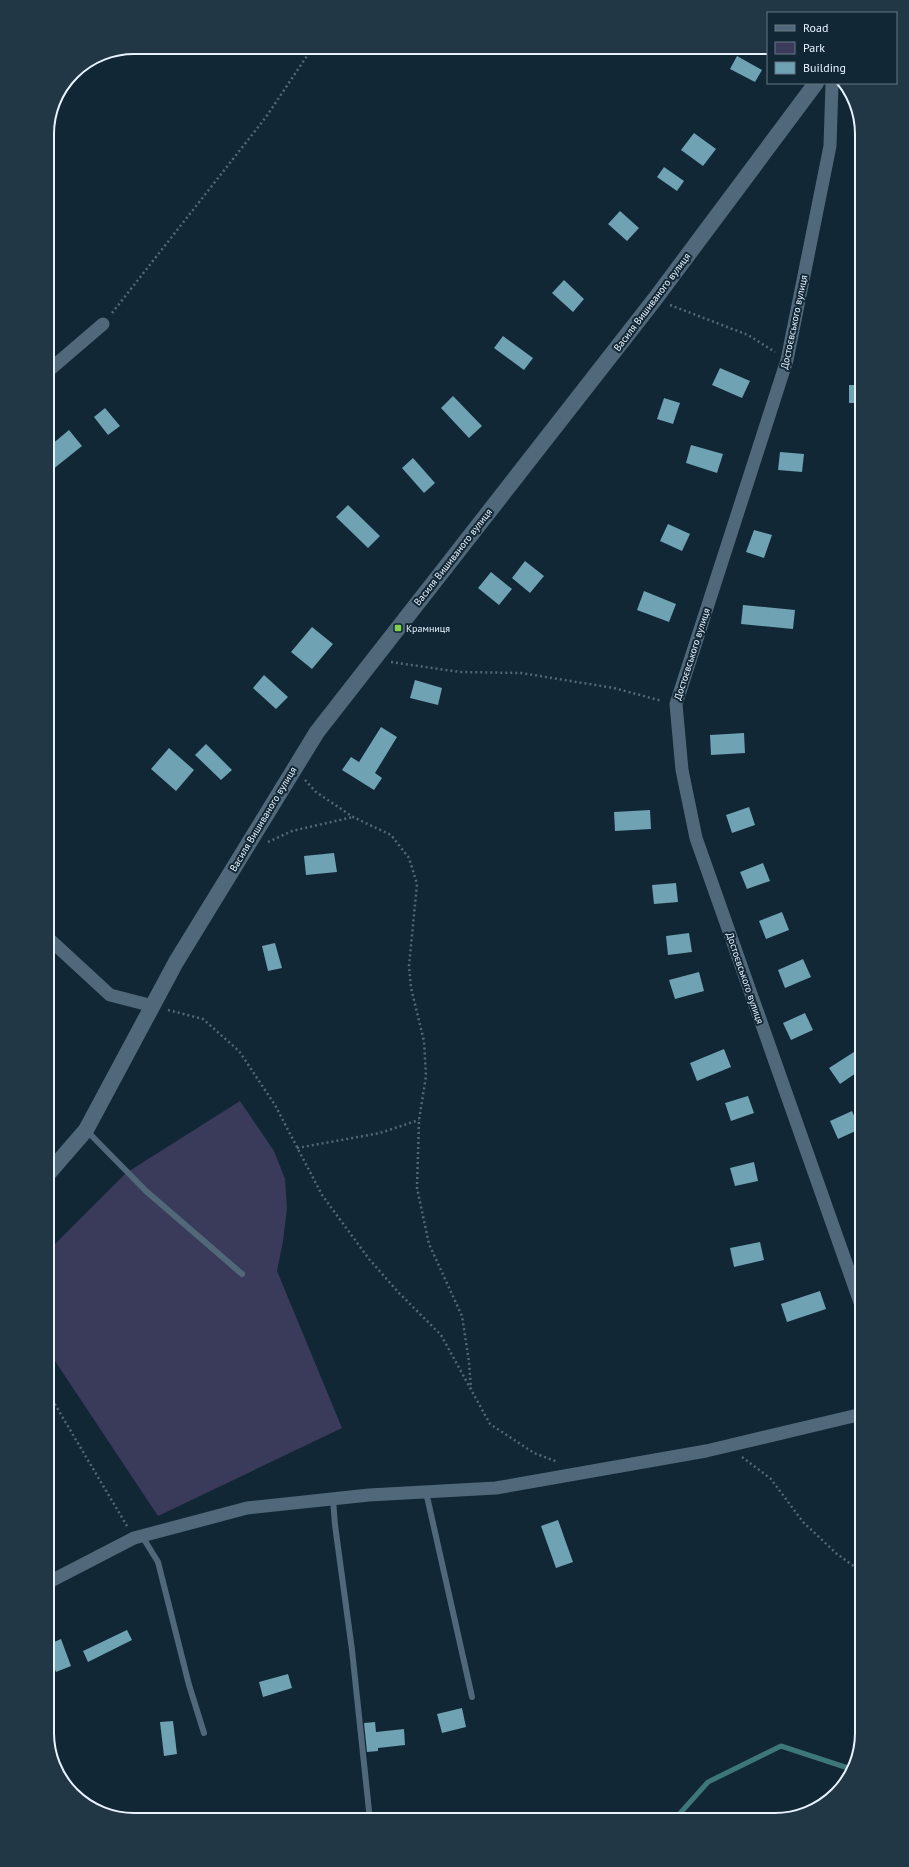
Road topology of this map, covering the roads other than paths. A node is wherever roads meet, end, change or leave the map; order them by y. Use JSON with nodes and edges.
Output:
{"nodes":[{"id":1,"x":815,"y":84,"type":"edge"},
{"id":2,"x":832,"y":84,"type":"edge"},
{"id":3,"x":102,"y":324,"type":"road end"},
{"id":4,"x":54,"y":366,"type":"edge"},
{"id":5,"x":54,"y":943,"type":"edge"},
{"id":6,"x":153,"y":1006,"type":"junction"},
{"id":7,"x":86,"y":1130,"type":"junction"},
{"id":8,"x":54,"y":1167,"type":"edge"},
{"id":9,"x":242,"y":1274,"type":"dead end"},
{"id":10,"x":855,"y":1288,"type":"edge"},
{"id":11,"x":855,"y":1416,"type":"edge"},
{"id":12,"x":426,"y":1492,"type":"junction"},
{"id":13,"x":333,"y":1499,"type":"junction"},
{"id":14,"x":138,"y":1537,"type":"junction"},
{"id":15,"x":54,"y":1579,"type":"edge"},
{"id":16,"x":472,"y":1697,"type":"dead end"},
{"id":17,"x":204,"y":1733,"type":"dead end"},
{"id":18,"x":369,"y":1813,"type":"edge"}],
"edges":[{"from":1,"to":6,"type":"street","name":"Василя Вишиваного вулиця"},
{"from":2,"to":10,"type":"street","name":"Достоєвського вулиця"},
{"from":3,"to":4,"type":"street"},
{"from":5,"to":6,"type":"street"},
{"from":6,"to":7,"type":"street","name":"Василя Вишиваного вулиця"},
{"from":7,"to":8,"type":"street","name":"Василя Вишиваного вулиця"},
{"from":7,"to":9,"type":"lane"},
{"from":11,"to":12,"type":"street"},
{"from":12,"to":13,"type":"street"},
{"from":12,"to":16,"type":"lane"},
{"from":13,"to":14,"type":"street"},
{"from":13,"to":18,"type":"lane"},
{"from":14,"to":15,"type":"street"},
{"from":14,"to":17,"type":"lane"}]}
